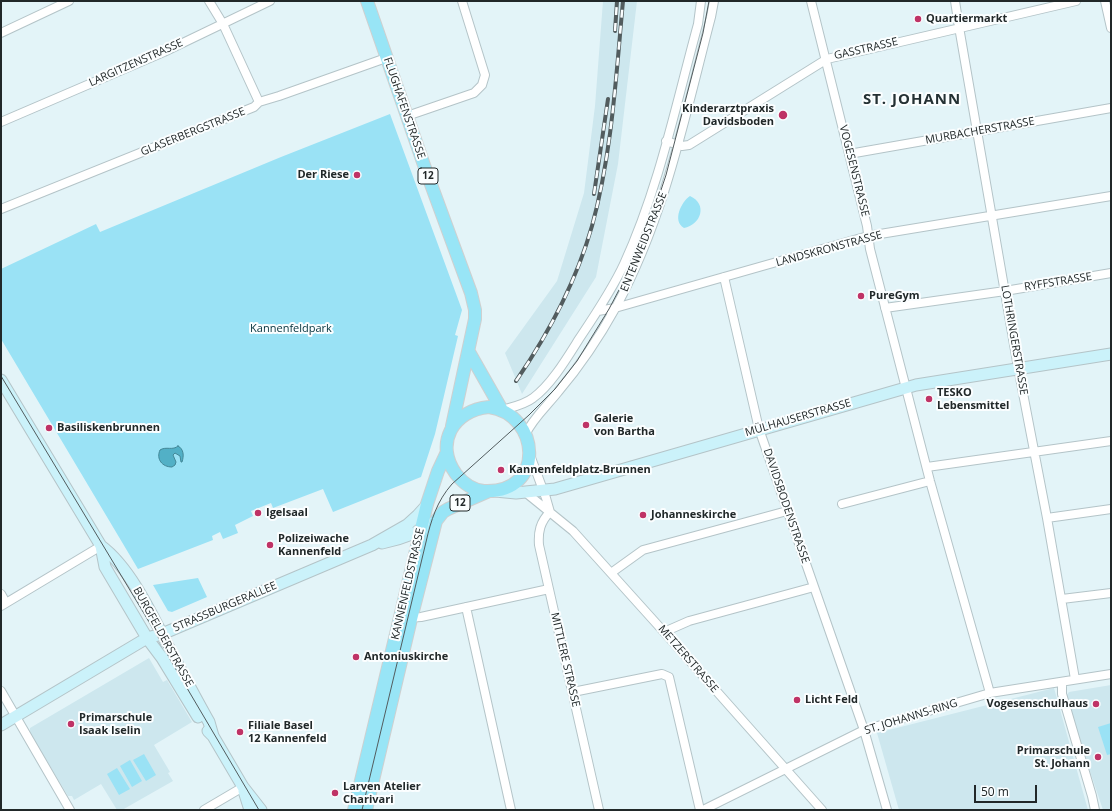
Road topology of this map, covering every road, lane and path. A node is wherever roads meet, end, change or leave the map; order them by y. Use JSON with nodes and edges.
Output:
{"nodes":[{"id":1,"x":69,"y":1,"type":"edge"},
{"id":2,"x":209,"y":1,"type":"edge"},
{"id":3,"x":270,"y":1,"type":"edge"},
{"id":4,"x":367,"y":1,"type":"edge"},
{"id":5,"x":462,"y":1,"type":"edge"},
{"id":6,"x":701,"y":1,"type":"edge"},
{"id":7,"x":714,"y":1,"type":"edge"},
{"id":8,"x":811,"y":1,"type":"edge"},
{"id":9,"x":955,"y":1,"type":"edge"},
{"id":10,"x":1076,"y":1,"type":"edge"},
{"id":11,"x":1104,"y":1,"type":"edge"},
{"id":12,"x":223,"y":24,"type":"junction"},
{"id":13,"x":959,"y":27,"type":"junction"},
{"id":14,"x":1111,"y":28,"type":"edge"},
{"id":15,"x":1,"y":33,"type":"edge"},
{"id":16,"x":386,"y":58,"type":"junction"},
{"id":17,"x":827,"y":59,"type":"junction"},
{"id":18,"x":259,"y":102,"type":"junction"},
{"id":19,"x":1111,"y":108,"type":"edge"},
{"id":20,"x":408,"y":116,"type":"junction"},
{"id":21,"x":1,"y":122,"type":"edge"},
{"id":22,"x":977,"y":131,"type":"junction"},
{"id":23,"x":666,"y":141,"type":"junction"},
{"id":24,"x":678,"y":145,"type":"junction"},
{"id":25,"x":849,"y":154,"type":"junction"},
{"id":26,"x":1111,"y":196,"type":"edge"},
{"id":27,"x":1,"y":209,"type":"edge"},
{"id":28,"x":992,"y":217,"type":"junction"},
{"id":29,"x":868,"y":236,"type":"junction"},
{"id":30,"x":1111,"y":273,"type":"edge"},
{"id":31,"x":724,"y":277,"type":"junction"},
{"id":32,"x":1005,"y":291,"type":"junction"},
{"id":33,"x":615,"y":308,"type":"junction"},
{"id":34,"x":885,"y":308,"type":"junction"},
{"id":35,"x":598,"y":311,"type":"junction"},
{"id":36,"x":469,"y":352,"type":"junction"},
{"id":37,"x":1111,"y":354,"type":"edge"},
{"id":38,"x":1018,"y":368,"type":"junction"},
{"id":39,"x":1,"y":380,"type":"edge"},
{"id":40,"x":906,"y":387,"type":"junction"},
{"id":41,"x":502,"y":410,"type":"junction"},
{"id":42,"x":452,"y":426,"type":"junction"},
{"id":43,"x":759,"y":429,"type":"junction"},
{"id":44,"x":525,"y":434,"type":"junction"},
{"id":45,"x":1111,"y":440,"type":"edge"},
{"id":46,"x":1034,"y":451,"type":"junction"},
{"id":47,"x":446,"y":454,"type":"junction"},
{"id":48,"x":530,"y":455,"type":"junction"},
{"id":49,"x":927,"y":467,"type":"junction"},
{"id":50,"x":930,"y":481,"type":"junction"},
{"id":51,"x":544,"y":490,"type":"junction"},
{"id":52,"x":489,"y":491,"type":"junction"},
{"id":53,"x":525,"y":492,"type":"junction"},
{"id":54,"x":427,"y":504,"type":"junction"},
{"id":55,"x":842,"y":504,"type":"dead end"},
{"id":56,"x":1111,"y":509,"type":"edge"},
{"id":57,"x":788,"y":511,"type":"junction"},
{"id":58,"x":550,"y":512,"type":"junction"},
{"id":59,"x":1047,"y":518,"type":"junction"},
{"id":60,"x":436,"y":521,"type":"junction"},
{"id":61,"x":421,"y":530,"type":"junction"},
{"id":62,"x":372,"y":545,"type":"junction"},
{"id":63,"x":101,"y":546,"type":"junction"},
{"id":64,"x":611,"y":573,"type":"junction"},
{"id":65,"x":814,"y":587,"type":"junction"},
{"id":66,"x":549,"y":589,"type":"junction"},
{"id":67,"x":1111,"y":593,"type":"edge"},
{"id":68,"x":1,"y":594,"type":"edge"},
{"id":69,"x":1062,"y":599,"type":"junction"},
{"id":70,"x":4,"y":604,"type":"edge"},
{"id":71,"x":466,"y":607,"type":"junction"},
{"id":72,"x":406,"y":618,"type":"junction"},
{"id":73,"x":664,"y":632,"type":"junction"},
{"id":74,"x":162,"y":634,"type":"junction"},
{"id":75,"x":147,"y":638,"type":"junction"},
{"id":76,"x":1111,"y":674,"type":"edge"},
{"id":77,"x":1075,"y":679,"type":"junction"},
{"id":78,"x":1062,"y":682,"type":"junction"},
{"id":79,"x":1,"y":691,"type":"edge"},
{"id":80,"x":572,"y":692,"type":"junction"},
{"id":81,"x":990,"y":693,"type":"junction"},
{"id":82,"x":15,"y":717,"type":"junction"},
{"id":83,"x":1,"y":725,"type":"edge"},
{"id":84,"x":864,"y":730,"type":"junction"},
{"id":85,"x":213,"y":736,"type":"junction"},
{"id":86,"x":785,"y":769,"type":"junction"},
{"id":87,"x":243,"y":787,"type":"junction"},
{"id":88,"x":70,"y":810,"type":"edge"},
{"id":89,"x":204,"y":810,"type":"edge"},
{"id":90,"x":250,"y":810,"type":"edge"},
{"id":91,"x":261,"y":810,"type":"edge"},
{"id":92,"x":354,"y":810,"type":"edge"},
{"id":93,"x":366,"y":810,"type":"edge"},
{"id":94,"x":511,"y":810,"type":"edge"},
{"id":95,"x":599,"y":810,"type":"edge"},
{"id":96,"x":701,"y":810,"type":"edge"},
{"id":97,"x":822,"y":810,"type":"edge"},
{"id":98,"x":887,"y":810,"type":"edge"},
{"id":99,"x":1095,"y":810,"type":"edge"}],
"edges":[{"from":1,"to":15,"type":"street"},
{"from":2,"to":12,"type":"street"},
{"from":3,"to":12,"type":"street","name":"LARGITZENSTRASSE"},
{"from":4,"to":16,"type":"main road","name":"FLUGHAFENSTRASSE","number":"12"},
{"from":5,"to":20,"type":"street"},
{"from":6,"to":23,"type":"street","name":"ENTENWEIDSTRASSE"},
{"from":7,"to":24,"type":"street","name":"ENTENWEIDSTRASSE"},
{"from":8,"to":17,"type":"street","name":"VOGESENSTRASSE"},
{"from":9,"to":13,"type":"street","name":"LOTHRINGERSTRASSE"},
{"from":10,"to":13,"type":"street","name":"GASSTRASSE"},
{"from":11,"to":14,"type":"street"},
{"from":12,"to":18,"type":"street"},
{"from":12,"to":21,"type":"street","name":"LARGITZENSTRASSE"},
{"from":13,"to":17,"type":"street","name":"GASSTRASSE"},
{"from":13,"to":22,"type":"street","name":"LOTHRINGERSTRASSE"},
{"from":16,"to":18,"type":"street","name":"GLASERBERGSTRASSE"},
{"from":16,"to":20,"type":"main road","name":"FLUGHAFENSTRASSE","number":"12"},
{"from":17,"to":24,"type":"street","name":"GASSTRASSE"},
{"from":17,"to":25,"type":"street","name":"VOGESENSTRASSE"},
{"from":18,"to":27,"type":"street","name":"GLASERBERGSTRASSE"},
{"from":19,"to":22,"type":"street","name":"MURBACHERSTRASSE"},
{"from":20,"to":36,"type":"main road","name":"FLUGHAFENSTRASSE","number":"12"},
{"from":22,"to":25,"type":"street","name":"MURBACHERSTRASSE"},
{"from":22,"to":28,"type":"street","name":"LOTHRINGERSTRASSE"},
{"from":23,"to":24,"type":"street"},
{"from":23,"to":35,"type":"street","name":"ENTENWEIDSTRASSE"},
{"from":24,"to":33,"type":"street","name":"ENTENWEIDSTRASSE"},
{"from":25,"to":29,"type":"street","name":"VOGESENSTRASSE"},
{"from":26,"to":28,"type":"street","name":"LANDSKRONSTRASSE"},
{"from":28,"to":29,"type":"street","name":"LANDSKRONSTRASSE"},
{"from":28,"to":32,"type":"street","name":"LOTHRINGERSTRASSE"},
{"from":29,"to":31,"type":"street","name":"LANDSKRONSTRASSE"},
{"from":29,"to":34,"type":"street","name":"VOGESENSTRASSE"},
{"from":30,"to":32,"type":"street","name":"RYFFSTRASSE"},
{"from":31,"to":33,"type":"street","name":"LANDSKRONSTRASSE"},
{"from":31,"to":43,"type":"street","name":"DAVIDSBODENSTRASSE"},
{"from":32,"to":34,"type":"street","name":"RYFFSTRASSE"},
{"from":32,"to":38,"type":"street","name":"LOTHRINGERSTRASSE"},
{"from":33,"to":35,"type":"street","name":"LANDSKRONSTRASSE"},
{"from":33,"to":44,"type":"street","name":"ENTENWEIDSTRASSE"},
{"from":34,"to":40,"type":"street","name":"VOGESENSTRASSE"},
{"from":35,"to":41,"type":"street","name":"ENTENWEIDSTRASSE"},
{"from":36,"to":41,"type":"main road"},
{"from":36,"to":42,"type":"main road","name":"FLUGHAFENSTRASSE","number":"12"},
{"from":37,"to":38,"type":"street","name":"MÜLHAUSERSTRASSE"},
{"from":38,"to":40,"type":"street","name":"MÜLHAUSERSTRASSE"},
{"from":38,"to":46,"type":"street","name":"LOTHRINGERSTRASSE"},
{"from":39,"to":63,"type":"street","name":"BURGFELDERSTRASSE"},
{"from":40,"to":43,"type":"street","name":"MÜLHAUSERSTRASSE"},
{"from":40,"to":49,"type":"street","name":"VOGESENSTRASSE"},
{"from":41,"to":42,"type":"main road"},
{"from":41,"to":44,"type":"main road"},
{"from":42,"to":47,"type":"main road"},
{"from":43,"to":51,"type":"street","name":"MÜLHAUSERSTRASSE"},
{"from":43,"to":57,"type":"street","name":"DAVIDSBODENSTRASSE"},
{"from":44,"to":48,"type":"main road"},
{"from":45,"to":46,"type":"street"},
{"from":46,"to":49,"type":"street"},
{"from":46,"to":59,"type":"street","name":"LOTHRINGERSTRASSE"},
{"from":47,"to":52,"type":"main road"},
{"from":47,"to":54,"type":"main road","name":"KANNENFELDSTRASSE"},
{"from":48,"to":51,"type":"street"},
{"from":48,"to":52,"type":"main road"},
{"from":49,"to":50,"type":"street","name":"VOGESENSTRASSE"},
{"from":50,"to":55,"type":"street"},
{"from":50,"to":81,"type":"street","name":"VOGESENSTRASSE"},
{"from":51,"to":53,"type":"street","name":"MÜLHAUSERSTRASSE"},
{"from":51,"to":58,"type":"street"},
{"from":52,"to":53,"type":"street","name":"MÜLHAUSERSTRASSE"},
{"from":52,"to":60,"type":"main road","name":"KANNENFELDSTRASSE","number":"12"},
{"from":53,"to":58,"type":"street","name":"METZERSTRASSE"},
{"from":54,"to":61,"type":"main road","name":"KANNENFELDSTRASSE"},
{"from":54,"to":62,"type":"street","name":"STRASSBURGERALLEE"},
{"from":56,"to":59,"type":"street"},
{"from":57,"to":64,"type":"street"},
{"from":57,"to":65,"type":"street","name":"DAVIDSBODENSTRASSE"},
{"from":58,"to":64,"type":"street","name":"METZERSTRASSE"},
{"from":58,"to":66,"type":"street","name":"MITTLERE STRASSE"},
{"from":59,"to":69,"type":"street","name":"LOTHRINGERSTRASSE"},
{"from":60,"to":61,"type":"street","name":"STRASSBURGERALLEE"},
{"from":60,"to":72,"type":"main road","name":"KANNENFELDSTRASSE"},
{"from":61,"to":62,"type":"street","name":"STRASSBURGERALLEE"},
{"from":61,"to":72,"type":"main road","name":"KANNENFELDSTRASSE"},
{"from":62,"to":74,"type":"street","name":"STRASSBURGERALLEE"},
{"from":63,"to":70,"type":"street"},
{"from":63,"to":74,"type":"street","name":"BURGFELDERSTRASSE"},
{"from":63,"to":75,"type":"street","name":"BURGFELDERSTRASSE"},
{"from":64,"to":73,"type":"street","name":"METZERSTRASSE"},
{"from":65,"to":73,"type":"street"},
{"from":65,"to":84,"type":"street","name":"DAVIDSBODENSTRASSE"},
{"from":66,"to":71,"type":"street"},
{"from":66,"to":80,"type":"street","name":"MITTLERE STRASSE"},
{"from":67,"to":69,"type":"street"},
{"from":68,"to":70,"type":"street"},
{"from":69,"to":77,"type":"street","name":"LOTHRINGERSTRASSE"},
{"from":71,"to":72,"type":"street"},
{"from":71,"to":94,"type":"street"},
{"from":72,"to":92,"type":"main road","name":"KANNENFELDSTRASSE"},
{"from":72,"to":93,"type":"main road","name":"KANNENFELDSTRASSE"},
{"from":73,"to":86,"type":"street","name":"METZERSTRASSE"},
{"from":74,"to":75,"type":"street","name":"STRASSBURGERALLEE"},
{"from":74,"to":85,"type":"street","name":"BURGFELDERSTRASSE"},
{"from":75,"to":82,"type":"street","name":"STRASSBURGERALLEE"},
{"from":75,"to":85,"type":"street","name":"BURGFELDERSTRASSE"},
{"from":76,"to":77,"type":"street","name":"ST. JOHANNS-RING"},
{"from":77,"to":78,"type":"street","name":"ST. JOHANNS-RING"},
{"from":78,"to":81,"type":"street","name":"ST. JOHANNS-RING"},
{"from":78,"to":99,"type":"street"},
{"from":79,"to":82,"type":"street"},
{"from":80,"to":95,"type":"street","name":"MITTLERE STRASSE"},
{"from":80,"to":96,"type":"street"},
{"from":81,"to":84,"type":"street","name":"ST. JOHANNS-RING"},
{"from":82,"to":83,"type":"street","name":"STRASSBURGERALLEE"},
{"from":82,"to":88,"type":"street"},
{"from":84,"to":86,"type":"street","name":"ST. JOHANNS-RING"},
{"from":84,"to":98,"type":"street","name":"DAVIDSBODENSTRASSE"},
{"from":85,"to":87,"type":"street","name":"BURGFELDERSTRASSE"},
{"from":86,"to":96,"type":"street","name":"ST. JOHANNS-RING"},
{"from":86,"to":97,"type":"street","name":"METZERSTRASSE"},
{"from":87,"to":89,"type":"street"},
{"from":87,"to":90,"type":"street","name":"BURGFELDERSTRASSE"},
{"from":87,"to":91,"type":"street","name":"BURGFELDERSTRASSE"}]}
